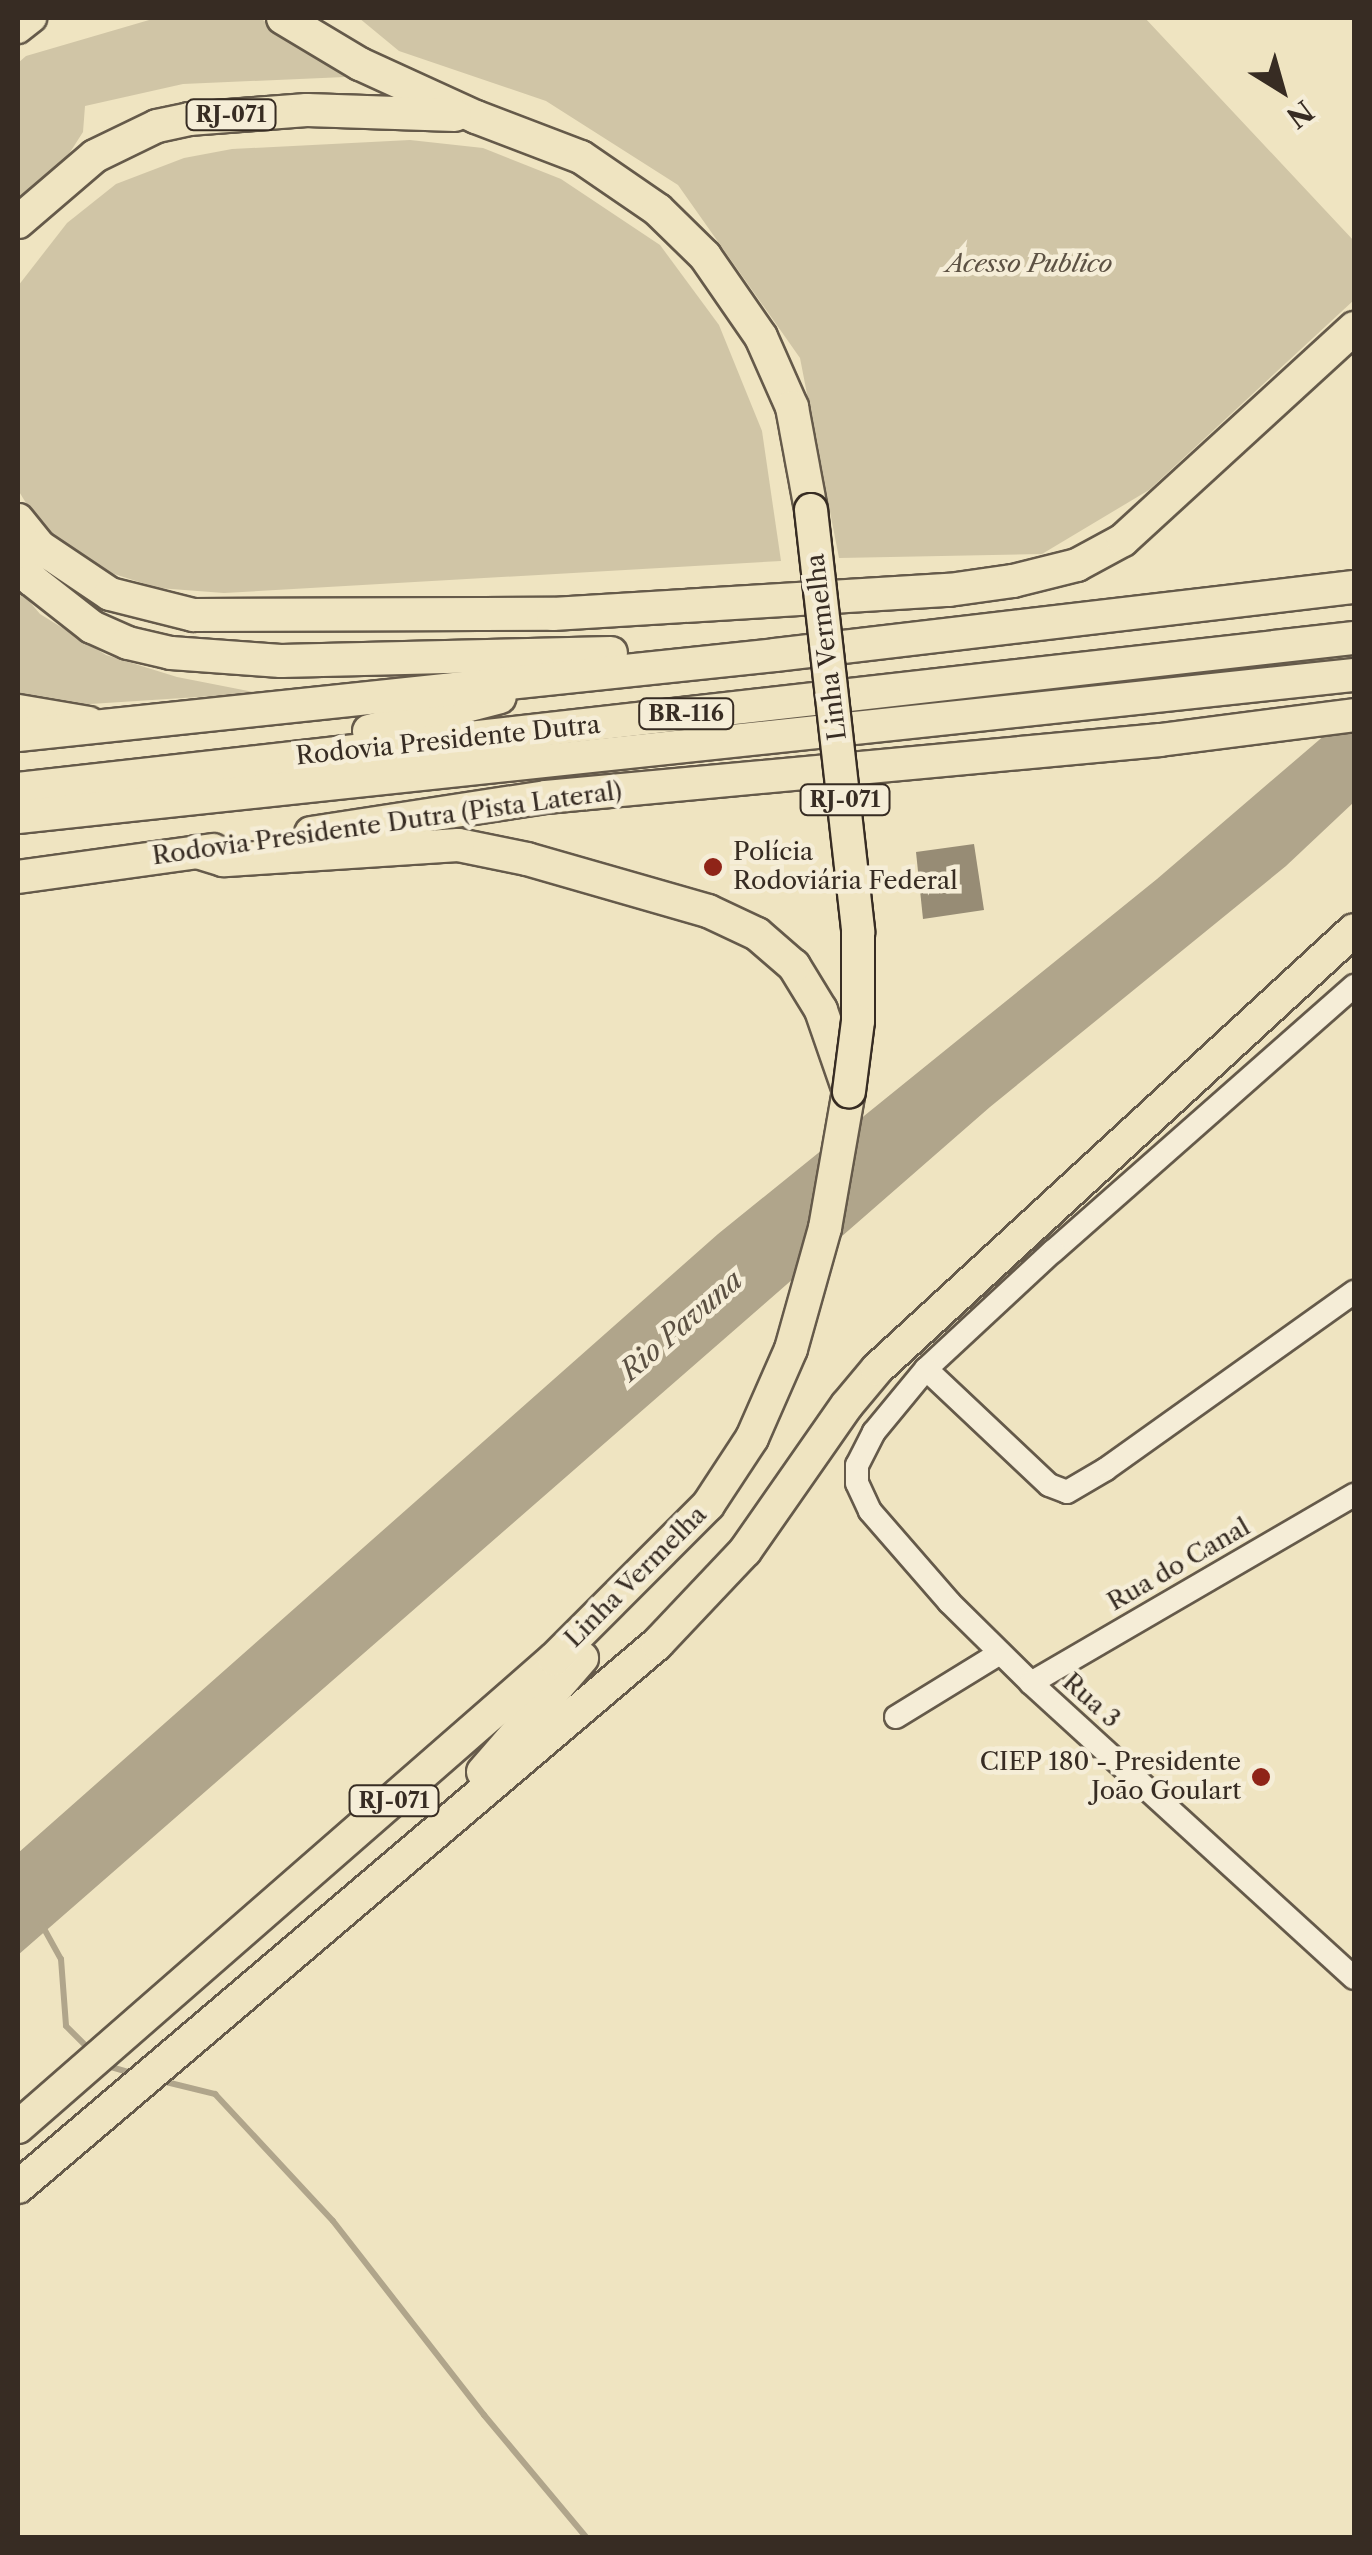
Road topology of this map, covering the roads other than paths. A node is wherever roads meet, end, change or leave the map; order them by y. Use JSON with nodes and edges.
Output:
{"nodes":[{"id":1,"x":32,"y":18,"type":"edge"},
{"id":2,"x":282,"y":18,"type":"edge"},
{"id":3,"x":18,"y":29,"type":"edge"},
{"id":4,"x":476,"y":117,"type":"junction"},
{"id":5,"x":18,"y":222,"type":"edge"},
{"id":6,"x":1354,"y":328,"type":"edge"},
{"id":7,"x":18,"y":520,"type":"edge"},
{"id":8,"x":18,"y":559,"type":"edge"},
{"id":9,"x":1354,"y":587,"type":"edge"},
{"id":10,"x":1354,"y":638,"type":"edge"},
{"id":11,"x":775,"y":655,"type":"junction"},
{"id":12,"x":1351,"y":676,"type":"edge"},
{"id":13,"x":535,"y":679,"type":"junction"},
{"id":14,"x":18,"y":710,"type":"edge"},
{"id":15,"x":1354,"y":716,"type":"edge"},
{"id":16,"x":110,"y":725,"type":"junction"},
{"id":17,"x":18,"y":734,"type":"edge"},
{"id":18,"x":18,"y":777,"type":"edge"},
{"id":19,"x":18,"y":789,"type":"edge"},
{"id":20,"x":18,"y":817,"type":"edge"},
{"id":21,"x":196,"y":852,"type":"junction"},
{"id":22,"x":18,"y":876,"type":"edge"},
{"id":23,"x":1354,"y":930,"type":"edge"},
{"id":24,"x":1354,"y":986,"type":"edge"},
{"id":25,"x":849,"y":1091,"type":"junction"},
{"id":26,"x":1354,"y":1292,"type":"edge"},
{"id":27,"x":926,"y":1370,"type":"junction"},
{"id":28,"x":1354,"y":1494,"type":"edge"},
{"id":29,"x":647,"y":1570,"type":"junction"},
{"id":30,"x":1000,"y":1653,"type":"junction"},
{"id":31,"x":1031,"y":1684,"type":"junction"},
{"id":32,"x":896,"y":1717,"type":"dead end"},
{"id":33,"x":419,"y":1845,"type":"junction"},
{"id":34,"x":1354,"y":1978,"type":"edge"},
{"id":35,"x":18,"y":2127,"type":"edge"},
{"id":36,"x":18,"y":2187,"type":"edge"}],
"edges":[{"from":1,"to":3,"type":"main road"},
{"from":2,"to":4,"type":"highway","number":"RJ-071"},
{"from":4,"to":5,"type":"highway","number":"RJ-071"},
{"from":4,"to":25,"type":"highway","name":"Linha Vermelha","number":"RJ-071","bridge":true},
{"from":6,"to":7,"type":"highway"},
{"from":8,"to":11,"type":"highway"},
{"from":9,"to":11,"type":"highway","number":"BR-116"},
{"from":10,"to":19,"type":"highway","name":"Rodovia Presidente Dutra","number":"BR-116"},
{"from":11,"to":13,"type":"highway","number":"BR-116"},
{"from":12,"to":20,"type":"highway","name":"Rodovia Presidente Dutra","number":"BR-116"},
{"from":13,"to":16,"type":"highway","number":"BR-116"},
{"from":13,"to":18,"type":"highway"},
{"from":14,"to":16,"type":"main road"},
{"from":15,"to":21,"type":"highway","name":"Rodovia Presidente Dutra (Pista Lateral)"},
{"from":16,"to":17,"type":"highway","number":"BR-116"},
{"from":21,"to":22,"type":"highway","name":"Rodovia Presidente Dutra (Pista Lateral)"},
{"from":21,"to":25,"type":"highway","number":"RJ-071"},
{"from":23,"to":33,"type":"highway"},
{"from":24,"to":27,"type":"street","name":"Rua 3"},
{"from":25,"to":29,"type":"highway","name":"Linha Vermelha","number":"RJ-071"},
{"from":26,"to":27,"type":"street"},
{"from":27,"to":30,"type":"street","name":"Rua 3"},
{"from":28,"to":31,"type":"street","name":"Rua do Canal"},
{"from":29,"to":33,"type":"highway"},
{"from":29,"to":35,"type":"highway","name":"Linha Vermelha","number":"RJ-071"},
{"from":30,"to":31,"type":"street","name":"Rua 3"},
{"from":30,"to":32,"type":"street"},
{"from":31,"to":34,"type":"street","name":"Rua 3"},
{"from":33,"to":36,"type":"highway","number":"RJ-071"}]}
